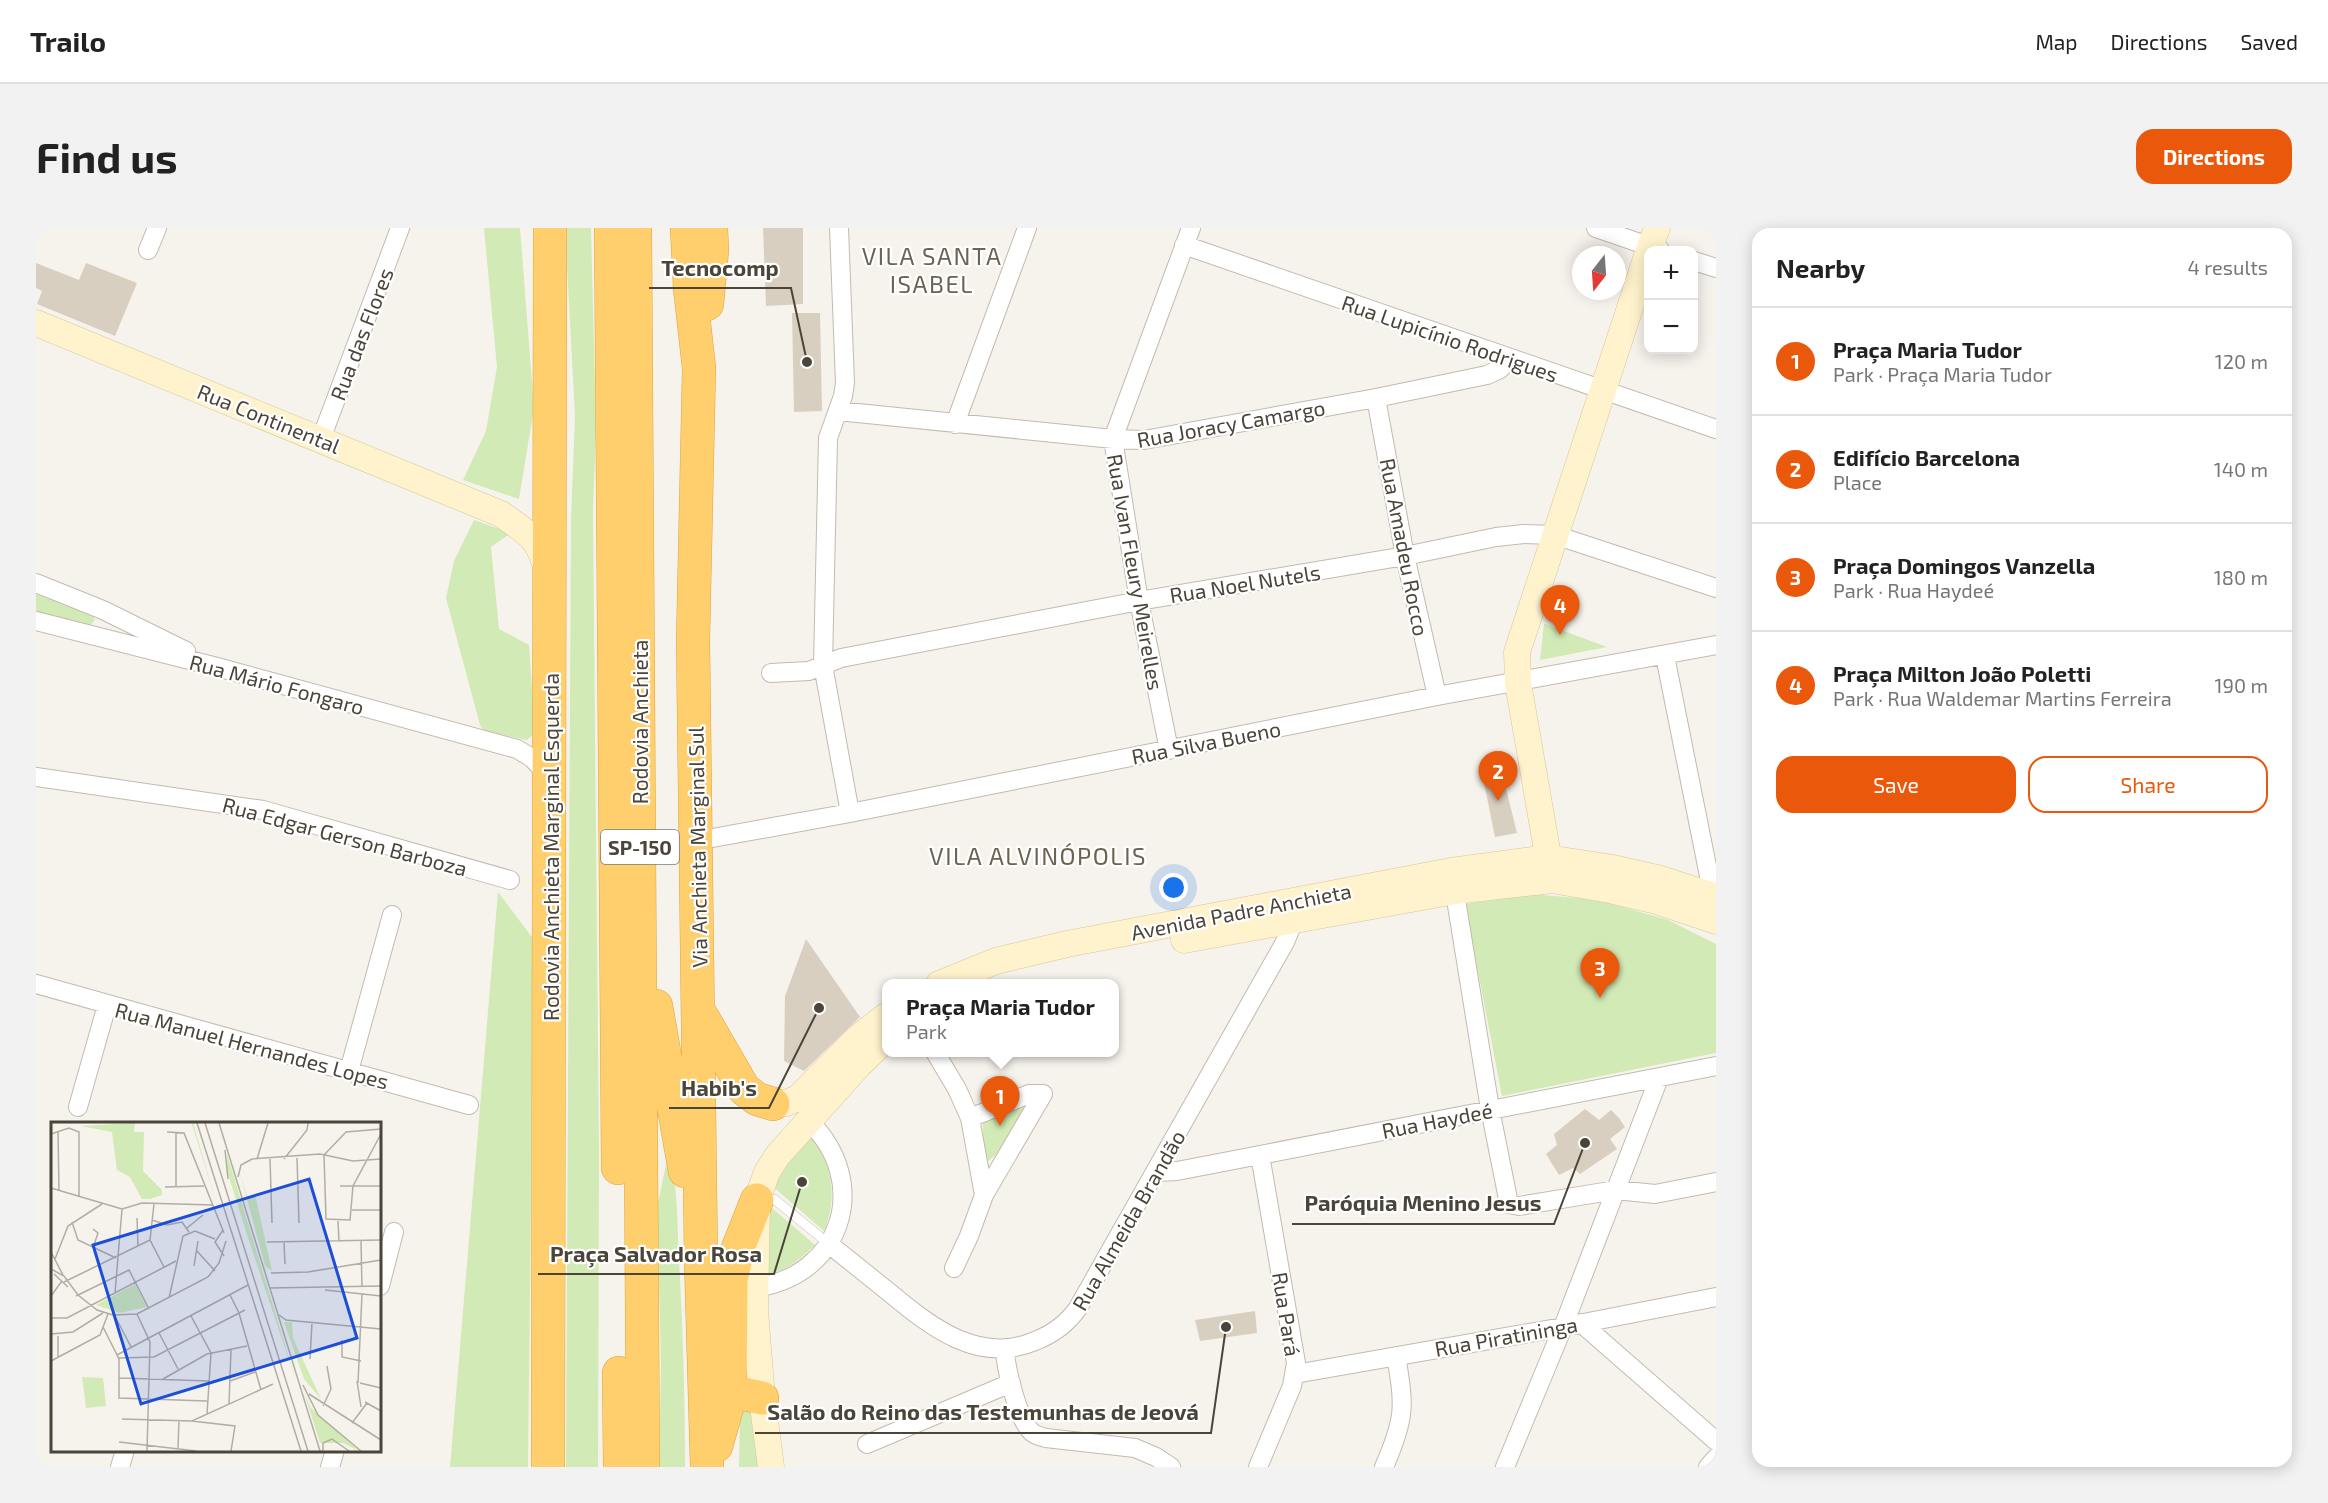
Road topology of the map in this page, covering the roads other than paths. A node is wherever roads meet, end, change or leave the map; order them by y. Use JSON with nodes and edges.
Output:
{"nodes":[{"id":1,"x":157,"y":228,"type":"edge"},
{"id":2,"x":400,"y":228,"type":"edge"},
{"id":3,"x":550,"y":228,"type":"edge"},
{"id":4,"x":687,"y":228,"type":"edge"},
{"id":5,"x":711,"y":228,"type":"edge"},
{"id":6,"x":839,"y":228,"type":"edge"},
{"id":7,"x":1027,"y":228,"type":"edge"},
{"id":8,"x":1191,"y":228,"type":"edge"},
{"id":9,"x":1596,"y":228,"type":"edge"},
{"id":10,"x":616,"y":231,"type":"edge"},
{"id":11,"x":1184,"y":245,"type":"junction"},
{"id":12,"x":1653,"y":246,"type":"edge"},
{"id":13,"x":148,"y":250,"type":"dead end"},
{"id":14,"x":1698,"y":262,"type":"edge"},
{"id":15,"x":1716,"y":268,"type":"edge"},
{"id":16,"x":1644,"y":271,"type":"edge"},
{"id":17,"x":36,"y":323,"type":"edge"},
{"id":18,"x":1510,"y":359,"type":"junction"},
{"id":19,"x":699,"y":368,"type":"junction"},
{"id":20,"x":1602,"y":390,"type":"junction"},
{"id":21,"x":1376,"y":398,"type":"junction"},
{"id":22,"x":838,"y":411,"type":"junction"},
{"id":23,"x":955,"y":424,"type":"junction"},
{"id":24,"x":1716,"y":429,"type":"edge"},
{"id":25,"x":321,"y":439,"type":"junction"},
{"id":26,"x":1113,"y":439,"type":"junction"},
{"id":27,"x":550,"y":442,"type":"junction"},
{"id":28,"x":501,"y":514,"type":"junction"},
{"id":29,"x":1555,"y":536,"type":"junction"},
{"id":30,"x":1405,"y":556,"type":"junction"},
{"id":31,"x":36,"y":583,"type":"edge"},
{"id":32,"x":550,"y":584,"type":"junction"},
{"id":33,"x":1716,"y":588,"type":"edge"},
{"id":34,"x":1139,"y":600,"type":"junction"},
{"id":35,"x":103,"y":610,"type":"junction"},
{"id":36,"x":36,"y":621,"type":"edge"},
{"id":37,"x":93,"y":636,"type":"junction"},
{"id":38,"x":1716,"y":645,"type":"edge"},
{"id":39,"x":1665,"y":656,"type":"junction"},
{"id":40,"x":823,"y":666,"type":"junction"},
{"id":41,"x":217,"y":667,"type":"junction"},
{"id":42,"x":771,"y":673,"type":"dead end"},
{"id":43,"x":1518,"y":682,"type":"junction"},
{"id":44,"x":1437,"y":696,"type":"junction"},
{"id":45,"x":550,"y":730,"type":"junction"},
{"id":46,"x":517,"y":748,"type":"junction"},
{"id":47,"x":1169,"y":750,"type":"junction"},
{"id":48,"x":36,"y":777,"type":"edge"},
{"id":49,"x":550,"y":777,"type":"junction"},
{"id":50,"x":850,"y":813,"type":"junction"},
{"id":51,"x":696,"y":841,"type":"junction"},
{"id":52,"x":1550,"y":869,"type":"junction"},
{"id":53,"x":510,"y":880,"type":"dead end"},
{"id":54,"x":1453,"y":881,"type":"junction"},
{"id":55,"x":1714,"y":896,"type":"edge"},
{"id":56,"x":1290,"y":911,"type":"junction"},
{"id":57,"x":392,"y":915,"type":"dead end"},
{"id":58,"x":640,"y":918,"type":"junction"},
{"id":59,"x":1716,"y":921,"type":"edge"},
{"id":60,"x":950,"y":979,"type":"edge"},
{"id":61,"x":1000,"y":979,"type":"edge"},
{"id":62,"x":36,"y":984,"type":"edge"},
{"id":63,"x":107,"y":1005,"type":"junction"},
{"id":64,"x":699,"y":1011,"type":"junction"},
{"id":65,"x":882,"y":1019,"type":"edge"},
{"id":66,"x":882,"y":1043,"type":"edge"},
{"id":67,"x":937,"y":1057,"type":"edge"},
{"id":68,"x":1716,"y":1066,"type":"edge"},
{"id":69,"x":349,"y":1071,"type":"junction"},
{"id":70,"x":821,"y":1077,"type":"junction"},
{"id":71,"x":1659,"y":1078,"type":"junction"},
{"id":72,"x":773,"y":1104,"type":"junction"},
{"id":73,"x":469,"y":1105,"type":"dead end"},
{"id":74,"x":78,"y":1107,"type":"dead end"},
{"id":75,"x":1490,"y":1109,"type":"junction"},
{"id":76,"x":970,"y":1118,"type":"junction"},
{"id":77,"x":808,"y":1120,"type":"junction"},
{"id":78,"x":1260,"y":1155,"type":"junction"},
{"id":79,"x":1157,"y":1172,"type":"junction"},
{"id":80,"x":1716,"y":1182,"type":"edge"},
{"id":81,"x":766,"y":1190,"type":"junction"},
{"id":82,"x":1616,"y":1190,"type":"junction"},
{"id":83,"x":984,"y":1195,"type":"junction"},
{"id":84,"x":394,"y":1232,"type":"dead end"},
{"id":85,"x":829,"y":1244,"type":"junction"},
{"id":86,"x":701,"y":1261,"type":"junction"},
{"id":87,"x":954,"y":1268,"type":"dead end"},
{"id":88,"x":381,"y":1282,"type":"edge"},
{"id":89,"x":754,"y":1288,"type":"junction"},
{"id":90,"x":1716,"y":1297,"type":"edge"},
{"id":91,"x":1581,"y":1323,"type":"junction"},
{"id":92,"x":1563,"y":1327,"type":"junction"},
{"id":93,"x":1005,"y":1348,"type":"junction"},
{"id":94,"x":1396,"y":1356,"type":"junction"},
{"id":95,"x":1295,"y":1374,"type":"junction"},
{"id":96,"x":1011,"y":1383,"type":"junction"},
{"id":97,"x":746,"y":1398,"type":"junction"},
{"id":98,"x":1716,"y":1441,"type":"edge"},
{"id":99,"x":867,"y":1444,"type":"dead end"},
{"id":100,"x":124,"y":1452,"type":"edge"},
{"id":101,"x":334,"y":1452,"type":"edge"},
{"id":102,"x":1716,"y":1458,"type":"edge"},
{"id":103,"x":120,"y":1467,"type":"edge"},
{"id":104,"x":330,"y":1467,"type":"edge"},
{"id":105,"x":548,"y":1467,"type":"edge"},
{"id":106,"x":620,"y":1467,"type":"edge"},
{"id":107,"x":643,"y":1467,"type":"edge"},
{"id":108,"x":708,"y":1467,"type":"edge"},
{"id":109,"x":771,"y":1467,"type":"edge"},
{"id":110,"x":1171,"y":1467,"type":"edge"},
{"id":111,"x":1258,"y":1467,"type":"edge"},
{"id":112,"x":1384,"y":1467,"type":"edge"},
{"id":113,"x":1505,"y":1467,"type":"edge"},
{"id":114,"x":1708,"y":1467,"type":"edge"}],
"edges":[{"from":1,"to":13,"type":"street"},
{"from":2,"to":25,"type":"street","name":"Rua das Flores"},
{"from":3,"to":27,"type":"highway","name":"Rodovia Anchieta Marginal Esquerda"},
{"from":4,"to":19,"type":"highway","name":"Via Anchieta Marginal Sul","number":"SP-150"},
{"from":5,"to":19,"type":"highway"},
{"from":6,"to":22,"type":"street"},
{"from":7,"to":23,"type":"street"},
{"from":8,"to":11,"type":"street","name":"Rua Ivan Fleury Meirelles"},
{"from":9,"to":12,"type":"street"},
{"from":10,"to":58,"type":"highway","name":"Rodovia Anchieta","number":"SP-150"},
{"from":10,"to":106,"type":"highway","name":"Rodovia Anchieta","number":"SP-150"},
{"from":11,"to":18,"type":"street","name":"Rua Lupicínio Rodrigues"},
{"from":11,"to":26,"type":"street","name":"Rua Ivan Fleury Meirelles"},
{"from":14,"to":15,"type":"street"},
{"from":16,"to":20,"type":"street"},
{"from":17,"to":25,"type":"street","name":"Rua Continental"},
{"from":18,"to":20,"type":"street","name":"Rua Lupicínio Rodrigues"},
{"from":18,"to":21,"type":"street","name":"Rua Joracy Camargo"},
{"from":19,"to":51,"type":"highway","name":"Via Anchieta Marginal Sul","number":"SP-150"},
{"from":20,"to":24,"type":"street","name":"Rua Lupicínio Rodrigues"},
{"from":20,"to":29,"type":"street"},
{"from":21,"to":26,"type":"street","name":"Rua Joracy Camargo"},
{"from":21,"to":30,"type":"street","name":"Rua Amadeu Rocco"},
{"from":22,"to":23,"type":"street","name":"Rua Joracy Camargo"},
{"from":22,"to":40,"type":"street"},
{"from":23,"to":26,"type":"street","name":"Rua Joracy Camargo"},
{"from":25,"to":28,"type":"street","name":"Rua Continental"},
{"from":26,"to":34,"type":"street","name":"Rua Ivan Fleury Meirelles"},
{"from":27,"to":28,"type":"street"},
{"from":27,"to":32,"type":"highway","name":"Rodovia Anchieta Marginal Esquerda"},
{"from":28,"to":32,"type":"street","name":"Rua Continental"},
{"from":29,"to":30,"type":"street","name":"Rua Noel Nutels"},
{"from":29,"to":33,"type":"street","name":"Rua Noel Nutels"},
{"from":29,"to":43,"type":"street"},
{"from":30,"to":34,"type":"street","name":"Rua Noel Nutels"},
{"from":30,"to":44,"type":"street","name":"Rua Amadeu Rocco"},
{"from":31,"to":35,"type":"street"},
{"from":32,"to":45,"type":"highway","name":"Rodovia Anchieta Marginal Esquerda"},
{"from":34,"to":40,"type":"street","name":"Rua Noel Nutels"},
{"from":34,"to":47,"type":"street","name":"Rua Ivan Fleury Meirelles"},
{"from":35,"to":37,"type":"street"},
{"from":35,"to":41,"type":"street"},
{"from":36,"to":37,"type":"street","name":"Rua Mário Fongaro"},
{"from":37,"to":41,"type":"street","name":"Rua Mário Fongaro"},
{"from":38,"to":39,"type":"street","name":"Rua Silva Bueno"},
{"from":39,"to":43,"type":"street","name":"Rua Silva Bueno"},
{"from":39,"to":55,"type":"street"},
{"from":40,"to":42,"type":"street","name":"Rua Noel Nutels"},
{"from":40,"to":50,"type":"street"},
{"from":41,"to":46,"type":"street","name":"Rua Mário Fongaro"},
{"from":43,"to":44,"type":"street","name":"Rua Silva Bueno"},
{"from":43,"to":52,"type":"street"},
{"from":44,"to":47,"type":"street","name":"Rua Silva Bueno"},
{"from":45,"to":46,"type":"street"},
{"from":45,"to":49,"type":"highway","name":"Rodovia Anchieta Marginal Esquerda"},
{"from":46,"to":49,"type":"street"},
{"from":47,"to":50,"type":"street","name":"Rua Silva Bueno"},
{"from":48,"to":53,"type":"street","name":"Rua Edgar Gerson Barboza"},
{"from":49,"to":105,"type":"highway","name":"Rodovia Anchieta Marginal Esquerda"},
{"from":50,"to":51,"type":"street","name":"Rua Silva Bueno"},
{"from":51,"to":64,"type":"highway","name":"Via Anchieta Marginal Sul","number":"SP-150"},
{"from":52,"to":54,"type":"street","name":"Avenida Padre Anchieta"},
{"from":52,"to":55,"type":"street","name":"Avenida Padre Anchieta"},
{"from":52,"to":59,"type":"street","name":"Avenida Padre Anchieta"},
{"from":54,"to":56,"type":"street","name":"Avenida Padre Anchieta"},
{"from":54,"to":75,"type":"street"},
{"from":56,"to":60,"type":"street","name":"Avenida Padre Anchieta"},
{"from":56,"to":61,"type":"street","name":"Avenida Padre Anchieta"},
{"from":56,"to":79,"type":"street","name":"Rua Almeida Brandão"},
{"from":57,"to":69,"type":"street"},
{"from":58,"to":86,"type":"highway"},
{"from":58,"to":107,"type":"highway","name":"Rodovia Anchieta","number":"SP-150"},
{"from":62,"to":63,"type":"street","name":"Rua Manuel Hernandes Lopes"},
{"from":63,"to":69,"type":"street","name":"Rua Manuel Hernandes Lopes"},
{"from":63,"to":74,"type":"street"},
{"from":64,"to":72,"type":"highway"},
{"from":64,"to":86,"type":"highway","name":"Via Anchieta Marginal Sul","number":"SP-150"},
{"from":65,"to":70,"type":"street"},
{"from":66,"to":77,"type":"street"},
{"from":67,"to":76,"type":"street"},
{"from":68,"to":71,"type":"street","name":"Rua Haydeé"},
{"from":69,"to":73,"type":"street","name":"Rua Manuel Hernandes Lopes"},
{"from":70,"to":72,"type":"street"},
{"from":70,"to":77,"type":"street"},
{"from":71,"to":75,"type":"street","name":"Rua Haydeé"},
{"from":71,"to":82,"type":"street"},
{"from":72,"to":81,"type":"street"},
{"from":75,"to":78,"type":"street","name":"Rua Haydeé"},
{"from":75,"to":82,"type":"street"},
{"from":76,"to":83,"type":"street"},
{"from":76,"to":83,"type":"street"},
{"from":77,"to":81,"type":"street"},
{"from":77,"to":85,"type":"street"},
{"from":78,"to":79,"type":"street","name":"Rua Haydeé"},
{"from":78,"to":95,"type":"street","name":"Rua Pará"},
{"from":79,"to":93,"type":"street","name":"Rua Almeida Brandão"},
{"from":80,"to":82,"type":"street"},
{"from":81,"to":85,"type":"lane"},
{"from":81,"to":89,"type":"street"},
{"from":81,"to":97,"type":"highway"},
{"from":82,"to":92,"type":"street"},
{"from":83,"to":87,"type":"street"},
{"from":84,"to":88,"type":"street"},
{"from":85,"to":89,"type":"street"},
{"from":85,"to":93,"type":"street","name":"Rua Almeida Brandão"},
{"from":86,"to":108,"type":"highway","name":"Via Anchieta Marginal Sul","number":"SP-150"},
{"from":89,"to":97,"type":"street"},
{"from":90,"to":91,"type":"street","name":"Rua Piratininga"},
{"from":91,"to":92,"type":"street","name":"Rua Piratininga"},
{"from":91,"to":98,"type":"street"},
{"from":92,"to":94,"type":"street","name":"Rua Piratininga"},
{"from":92,"to":113,"type":"street"},
{"from":93,"to":96,"type":"street"},
{"from":94,"to":95,"type":"street","name":"Rua Piratininga"},
{"from":94,"to":112,"type":"street"},
{"from":95,"to":111,"type":"street","name":"Rua Pará"},
{"from":96,"to":99,"type":"street"},
{"from":96,"to":110,"type":"street"},
{"from":97,"to":108,"type":"highway"},
{"from":97,"to":109,"type":"street"},
{"from":100,"to":103,"type":"street"},
{"from":101,"to":104,"type":"street"},
{"from":102,"to":114,"type":"street"}]}
